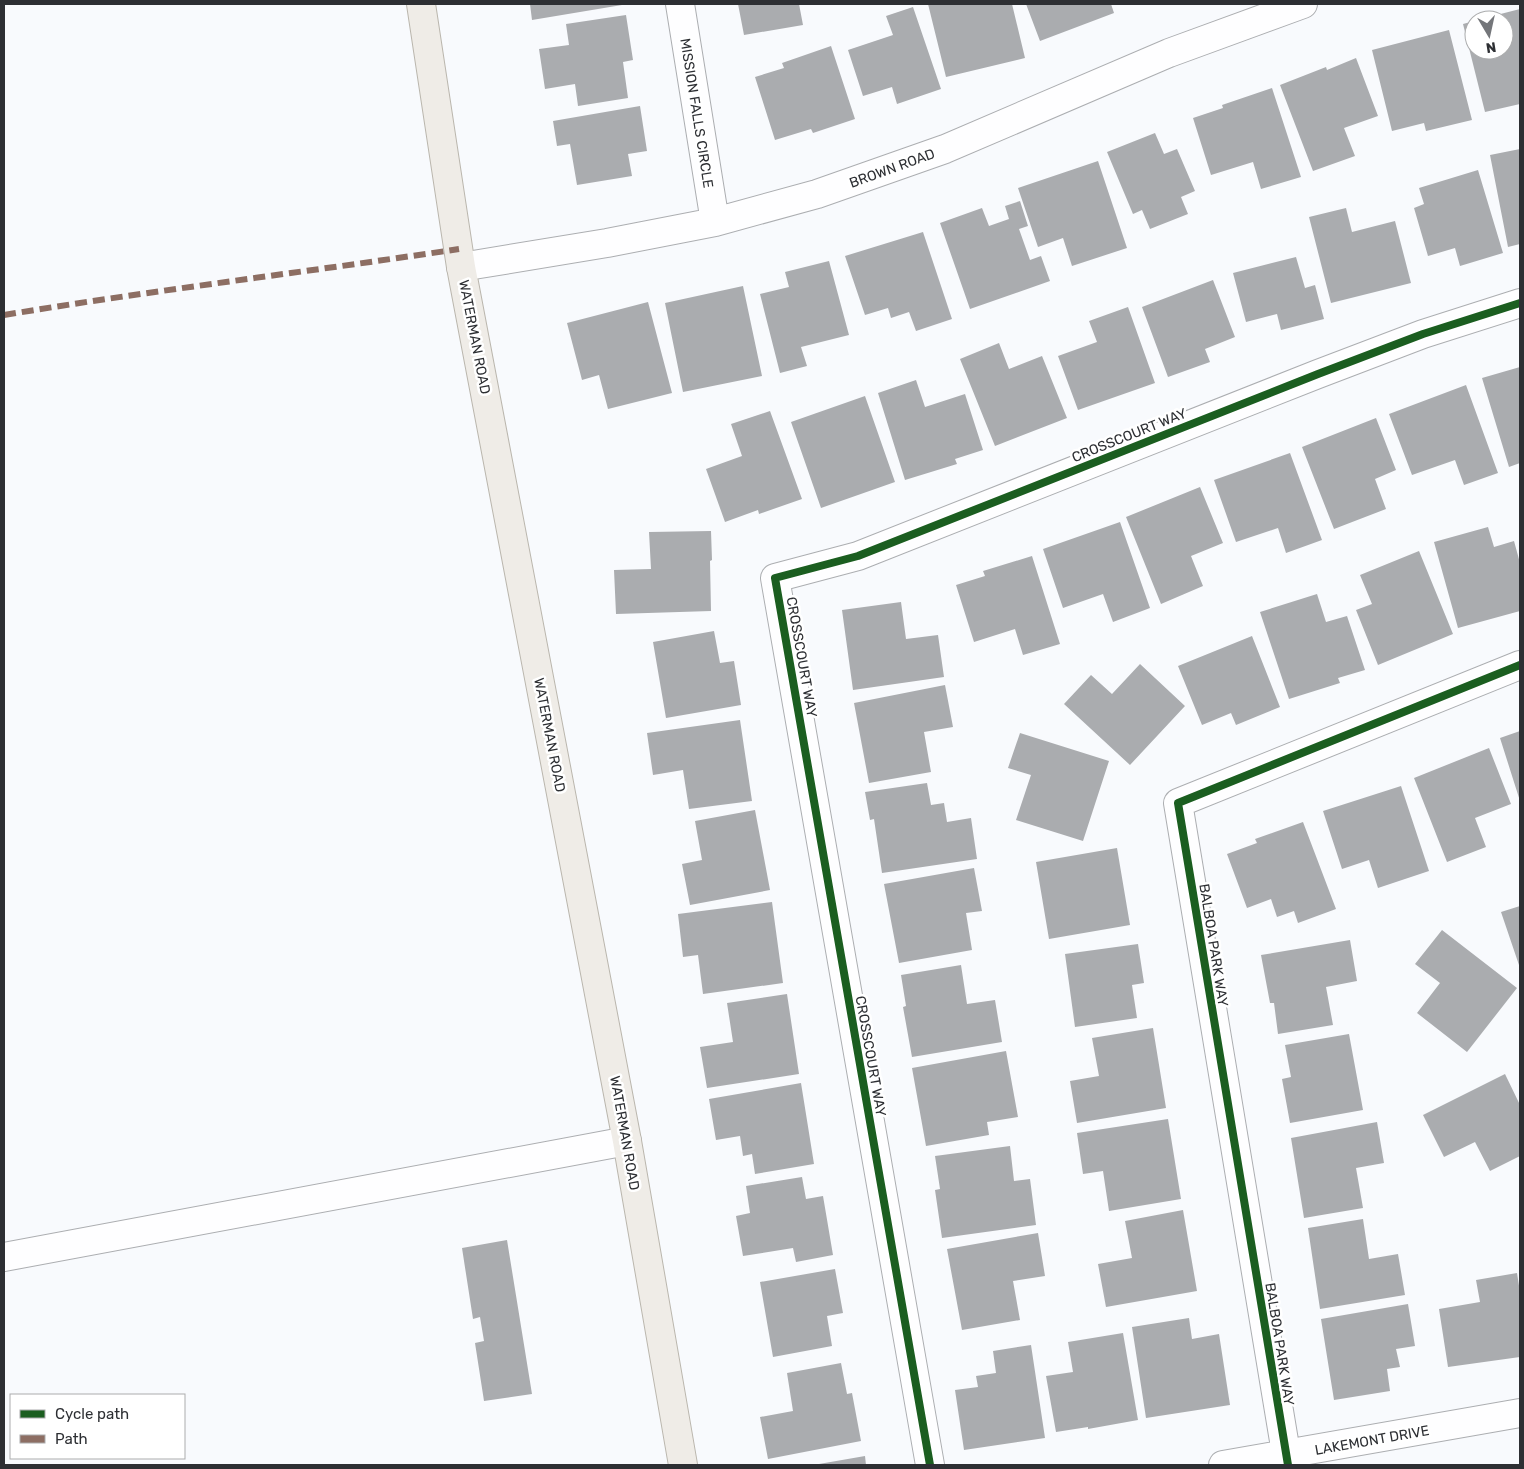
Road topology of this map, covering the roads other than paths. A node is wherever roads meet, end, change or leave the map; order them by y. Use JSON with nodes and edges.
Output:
{"nodes":[{"id":1,"x":421,"y":4,"type":"edge"},
{"id":2,"x":680,"y":4,"type":"edge"},
{"id":3,"x":1303,"y":4,"type":"edge"},
{"id":4,"x":714,"y":222,"type":"junction"},
{"id":5,"x":461,"y":267,"type":"junction"},
{"id":6,"x":1520,"y":303,"type":"edge"},
{"id":7,"x":1520,"y":664,"type":"edge"},
{"id":8,"x":628,"y":1141,"type":"junction"},
{"id":9,"x":4,"y":1257,"type":"edge"},
{"id":10,"x":1520,"y":1413,"type":"edge"},
{"id":11,"x":1287,"y":1460,"type":"edge"},
{"id":12,"x":683,"y":1465,"type":"edge"},
{"id":13,"x":930,"y":1465,"type":"edge"},
{"id":14,"x":1223,"y":1465,"type":"edge"}],
"edges":[{"from":1,"to":5,"type":"main road","name":"WATERMAN ROAD"},
{"from":2,"to":4,"type":"street","name":"MISSION FALLS CIRCLE"},
{"from":3,"to":4,"type":"street","name":"BROWN ROAD"},
{"from":4,"to":5,"type":"street","name":"BROWN ROAD"},
{"from":5,"to":8,"type":"main road","name":"WATERMAN ROAD"},
{"from":6,"to":13,"type":"street","name":"CROSSCOURT WAY"},
{"from":7,"to":11,"type":"street","name":"BALBOA PARK WAY"},
{"from":8,"to":9,"type":"street"},
{"from":8,"to":12,"type":"main road","name":"WATERMAN ROAD"},
{"from":10,"to":11,"type":"street","name":"LAKEMONT DRIVE"},
{"from":11,"to":14,"type":"street","name":"LAKEMONT DRIVE"}]}
